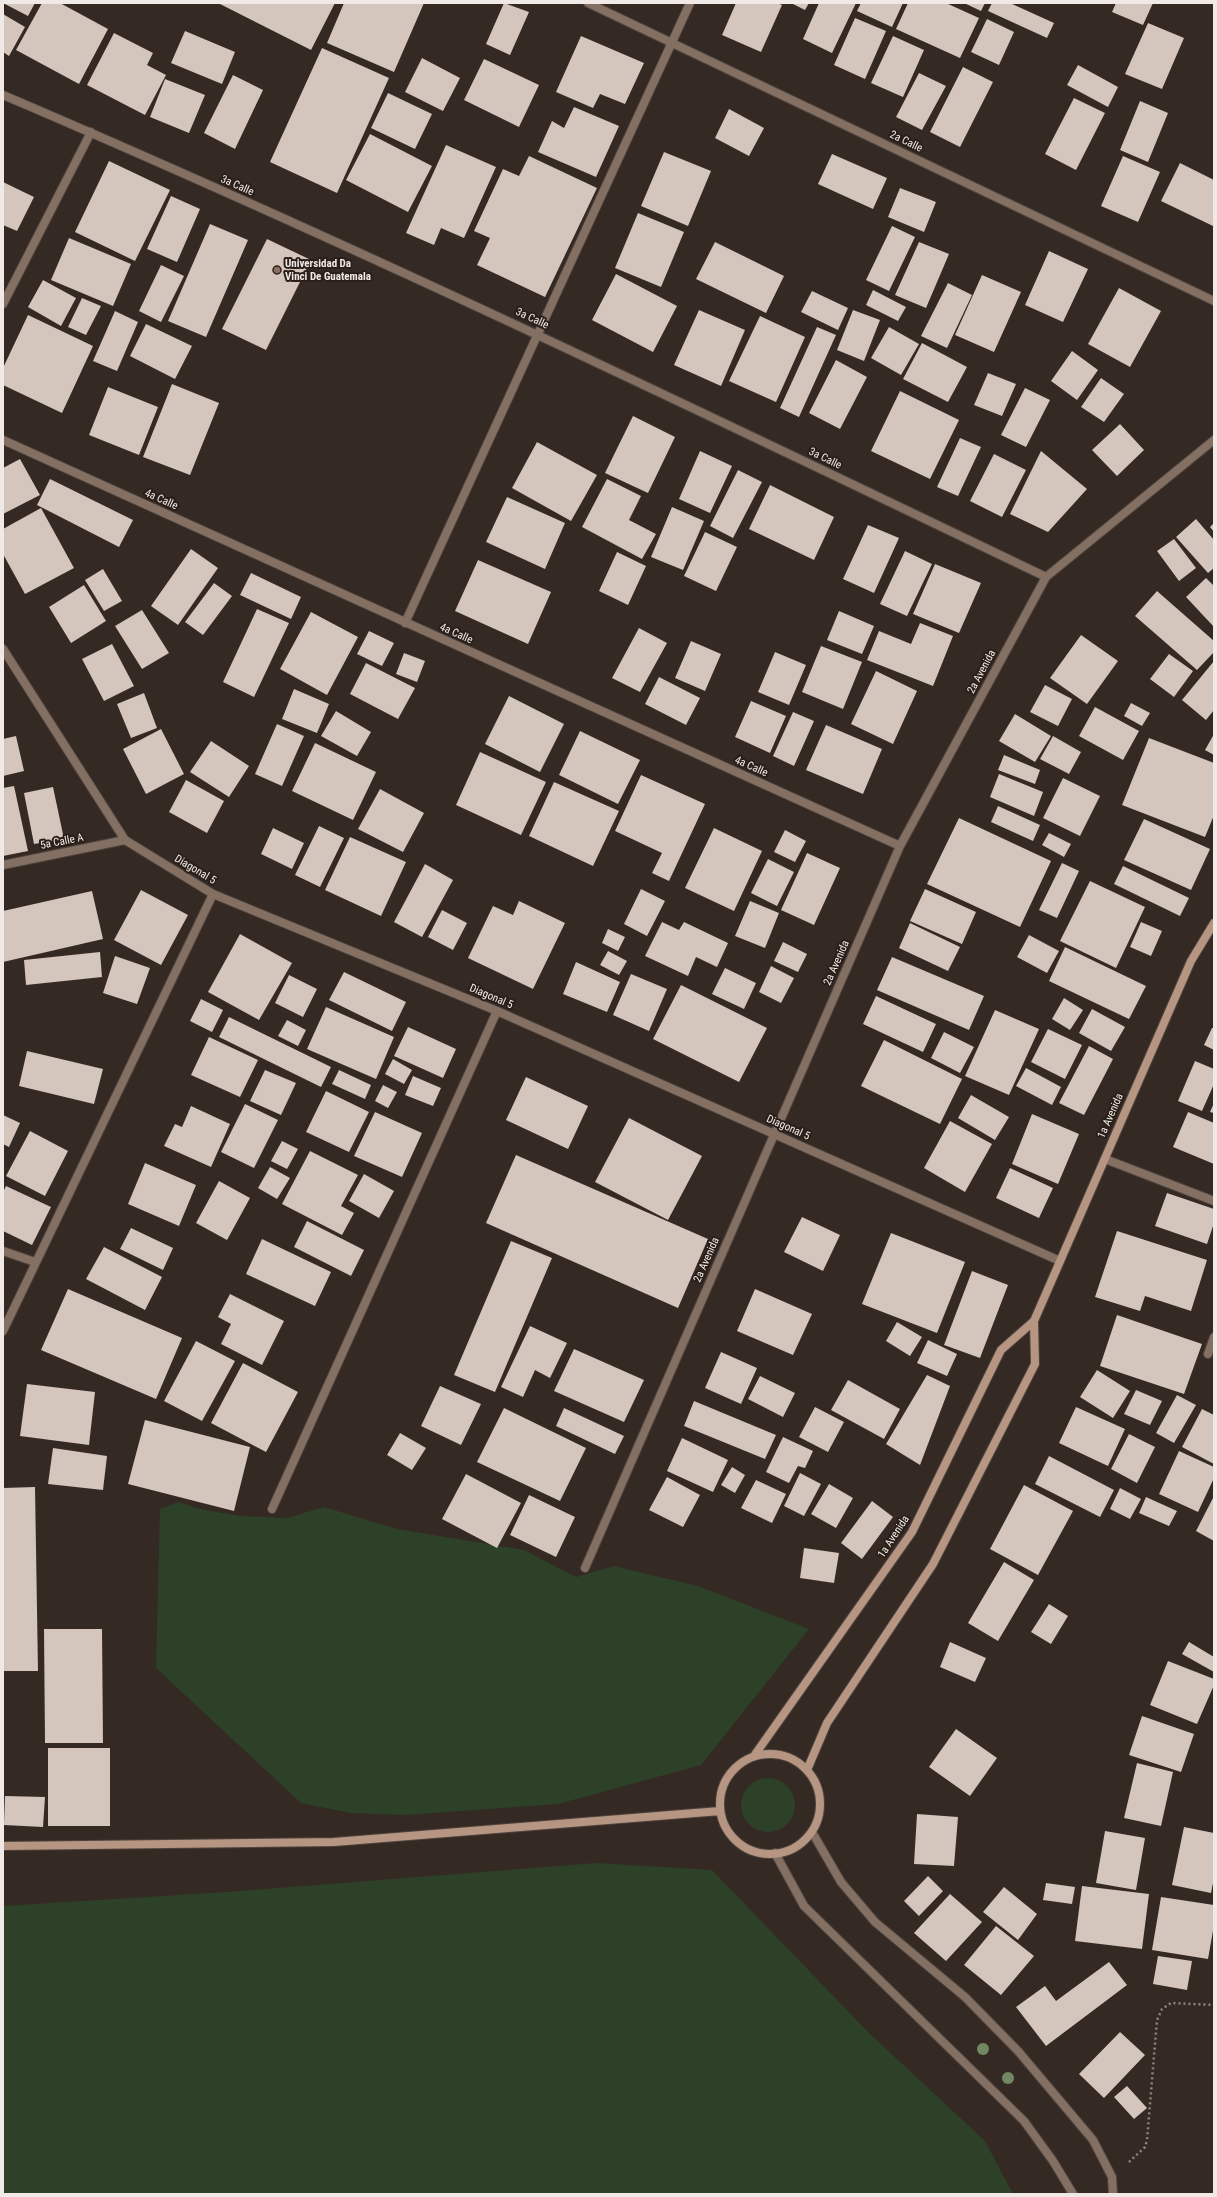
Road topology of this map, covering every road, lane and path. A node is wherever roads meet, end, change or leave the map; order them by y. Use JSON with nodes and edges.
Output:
{"nodes":[{"id":1,"x":588,"y":3,"type":"edge"},
{"id":2,"x":690,"y":3,"type":"edge"},
{"id":3,"x":673,"y":42,"type":"junction"},
{"id":4,"x":3,"y":95,"type":"edge"},
{"id":5,"x":91,"y":132,"type":"junction"},
{"id":6,"x":1214,"y":301,"type":"edge"},
{"id":7,"x":3,"y":304,"type":"edge"},
{"id":8,"x":538,"y":334,"type":"junction"},
{"id":9,"x":3,"y":440,"type":"edge"},
{"id":10,"x":1214,"y":440,"type":"edge"},
{"id":11,"x":1046,"y":577,"type":"junction"},
{"id":12,"x":405,"y":623,"type":"junction"},
{"id":13,"x":3,"y":649,"type":"edge"},
{"id":14,"x":125,"y":840,"type":"junction"},
{"id":15,"x":900,"y":846,"type":"junction"},
{"id":16,"x":3,"y":865,"type":"edge"},
{"id":17,"x":213,"y":894,"type":"junction"},
{"id":18,"x":1214,"y":923,"type":"edge"},
{"id":19,"x":497,"y":1011,"type":"junction"},
{"id":20,"x":774,"y":1134,"type":"junction"},
{"id":21,"x":1104,"y":1159,"type":"junction"},
{"id":22,"x":1214,"y":1202,"type":"edge"},
{"id":23,"x":3,"y":1250,"type":"edge"},
{"id":24,"x":1060,"y":1261,"type":"junction"},
{"id":25,"x":35,"y":1262,"type":"junction"},
{"id":26,"x":1034,"y":1321,"type":"junction"},
{"id":27,"x":3,"y":1331,"type":"edge"},
{"id":28,"x":1214,"y":1337,"type":"edge"},
{"id":29,"x":1208,"y":1354,"type":"dead end"},
{"id":30,"x":272,"y":1509,"type":"dead end"},
{"id":31,"x":585,"y":1568,"type":"dead end"},
{"id":32,"x":754,"y":1756,"type":"junction"},
{"id":33,"x":808,"y":1770,"type":"junction"},
{"id":34,"x":720,"y":1812,"type":"junction"},
{"id":35,"x":812,"y":1832,"type":"junction"},
{"id":36,"x":3,"y":1846,"type":"edge"},
{"id":37,"x":775,"y":1854,"type":"junction"},
{"id":38,"x":1214,"y":2005,"type":"edge"},
{"id":39,"x":1112,"y":2177,"type":"junction"},
{"id":40,"x":1073,"y":2194,"type":"edge"},
{"id":41,"x":1113,"y":2194,"type":"edge"}],
"edges":[{"from":1,"to":3,"type":"street","name":"2a Calle"},
{"from":2,"to":3,"type":"street"},
{"from":3,"to":6,"type":"street","name":"2a Calle"},
{"from":3,"to":8,"type":"street"},
{"from":4,"to":5,"type":"street","name":"3a Calle"},
{"from":5,"to":7,"type":"street"},
{"from":5,"to":8,"type":"street","name":"3a Calle"},
{"from":8,"to":11,"type":"street","name":"3a Calle"},
{"from":8,"to":12,"type":"street"},
{"from":9,"to":12,"type":"street","name":"4a Calle"},
{"from":10,"to":11,"type":"street","name":"2a Avenida"},
{"from":11,"to":15,"type":"street","name":"2a Avenida"},
{"from":12,"to":15,"type":"street","name":"4a Calle"},
{"from":13,"to":14,"type":"street","name":"Diagonal 5"},
{"from":14,"to":16,"type":"street","name":"5a Calle A"},
{"from":14,"to":17,"type":"street","name":"Diagonal 5"},
{"from":15,"to":20,"type":"street","name":"2a Avenida"},
{"from":17,"to":19,"type":"street","name":"Diagonal 5"},
{"from":17,"to":25,"type":"street"},
{"from":18,"to":21,"type":"main road","name":"1a Avenida"},
{"from":19,"to":20,"type":"street","name":"Diagonal 5"},
{"from":19,"to":30,"type":"street"},
{"from":20,"to":24,"type":"street","name":"Diagonal 5"},
{"from":20,"to":31,"type":"street","name":"2a Avenida"},
{"from":21,"to":22,"type":"street"},
{"from":21,"to":24,"type":"main road","name":"1a Avenida"},
{"from":23,"to":25,"type":"street"},
{"from":24,"to":26,"type":"main road","name":"1a Avenida"},
{"from":25,"to":27,"type":"street"},
{"from":26,"to":32,"type":"main road","name":"1a Avenida"},
{"from":26,"to":33,"type":"main road","name":"1a Avenida"},
{"from":28,"to":29,"type":"street"},
{"from":32,"to":33,"type":"main road"},
{"from":32,"to":34,"type":"main road"},
{"from":33,"to":35,"type":"main road"},
{"from":34,"to":36,"type":"main road"},
{"from":34,"to":37,"type":"main road"},
{"from":35,"to":37,"type":"main road"},
{"from":35,"to":39,"type":"street"},
{"from":37,"to":40,"type":"street"},
{"from":38,"to":39,"type":"path"},
{"from":39,"to":41,"type":"street"}]}
